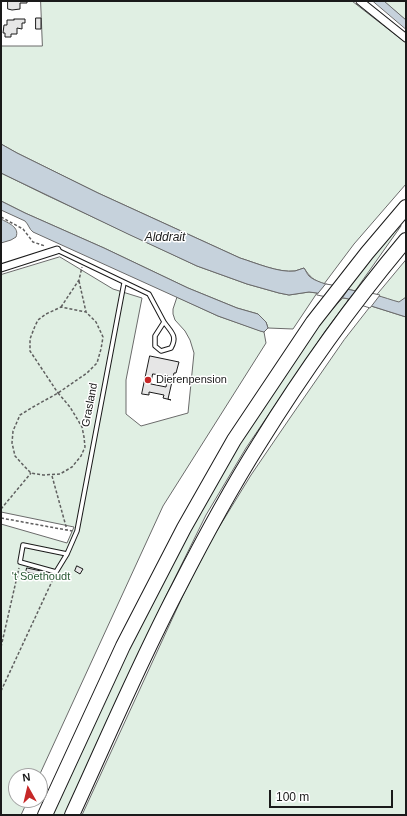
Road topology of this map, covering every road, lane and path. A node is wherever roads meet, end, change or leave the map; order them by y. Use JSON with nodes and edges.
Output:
{"nodes":[{"id":1,"x":360,"y":1,"type":"edge"},
{"id":2,"x":406,"y":38,"type":"edge"},
{"id":3,"x":406,"y":207,"type":"edge"},
{"id":4,"x":1,"y":217,"type":"edge"},
{"id":5,"x":406,"y":240,"type":"edge"},
{"id":6,"x":406,"y":245,"type":"edge"},
{"id":7,"x":57,"y":250,"type":"junction"},
{"id":8,"x":389,"y":260,"type":"junction"},
{"id":9,"x":82,"y":262,"type":"junction"},
{"id":10,"x":1,"y":268,"type":"edge"},
{"id":11,"x":79,"y":280,"type":"junction"},
{"id":12,"x":124,"y":283,"type":"junction"},
{"id":13,"x":61,"y":307,"type":"junction"},
{"id":14,"x":86,"y":312,"type":"junction"},
{"id":15,"x":164,"y":322,"type":"junction"},
{"id":16,"x":58,"y":393,"type":"junction"},
{"id":17,"x":31,"y":473,"type":"junction"},
{"id":18,"x":52,"y":475,"type":"junction"},
{"id":19,"x":1,"y":509,"type":"edge"},
{"id":20,"x":1,"y":518,"type":"edge"},
{"id":21,"x":67,"y":530,"type":"junction"},
{"id":22,"x":77,"y":532,"type":"junction"},
{"id":23,"x":67,"y":554,"type":"junction"},
{"id":24,"x":20,"y":562,"type":"junction"},
{"id":25,"x":56,"y":572,"type":"junction"},
{"id":26,"x":1,"y":647,"type":"edge"},
{"id":27,"x":1,"y":691,"type":"edge"},
{"id":28,"x":45,"y":815,"type":"edge"},
{"id":29,"x":72,"y":815,"type":"edge"}],
"edges":[{"from":1,"to":2,"type":"street"},
{"from":3,"to":28,"type":"highway"},
{"from":4,"to":7,"type":"path"},
{"from":5,"to":8,"type":"highway"},
{"from":6,"to":8,"type":"highway"},
{"from":7,"to":9,"type":"lane"},
{"from":7,"to":10,"type":"street"},
{"from":8,"to":29,"type":"highway"},
{"from":9,"to":11,"type":"path"},
{"from":9,"to":12,"type":"lane"},
{"from":11,"to":13,"type":"path"},
{"from":11,"to":14,"type":"path"},
{"from":12,"to":15,"type":"lane"},
{"from":12,"to":22,"type":"lane","name":"Grasland"},
{"from":13,"to":14,"type":"path"},
{"from":13,"to":16,"type":"path"},
{"from":14,"to":16,"type":"path"},
{"from":15,"to":15,"type":"lane"},
{"from":16,"to":17,"type":"path"},
{"from":16,"to":18,"type":"path"},
{"from":17,"to":18,"type":"path"},
{"from":17,"to":19,"type":"path"},
{"from":18,"to":21,"type":"path"},
{"from":20,"to":21,"type":"path"},
{"from":21,"to":22,"type":"path"},
{"from":22,"to":23,"type":"lane","name":"Grasland"},
{"from":23,"to":24,"type":"lane"},
{"from":23,"to":25,"type":"lane","name":"Grasland"},
{"from":24,"to":25,"type":"lane"},
{"from":24,"to":26,"type":"path"},
{"from":25,"to":27,"type":"path"}]}
